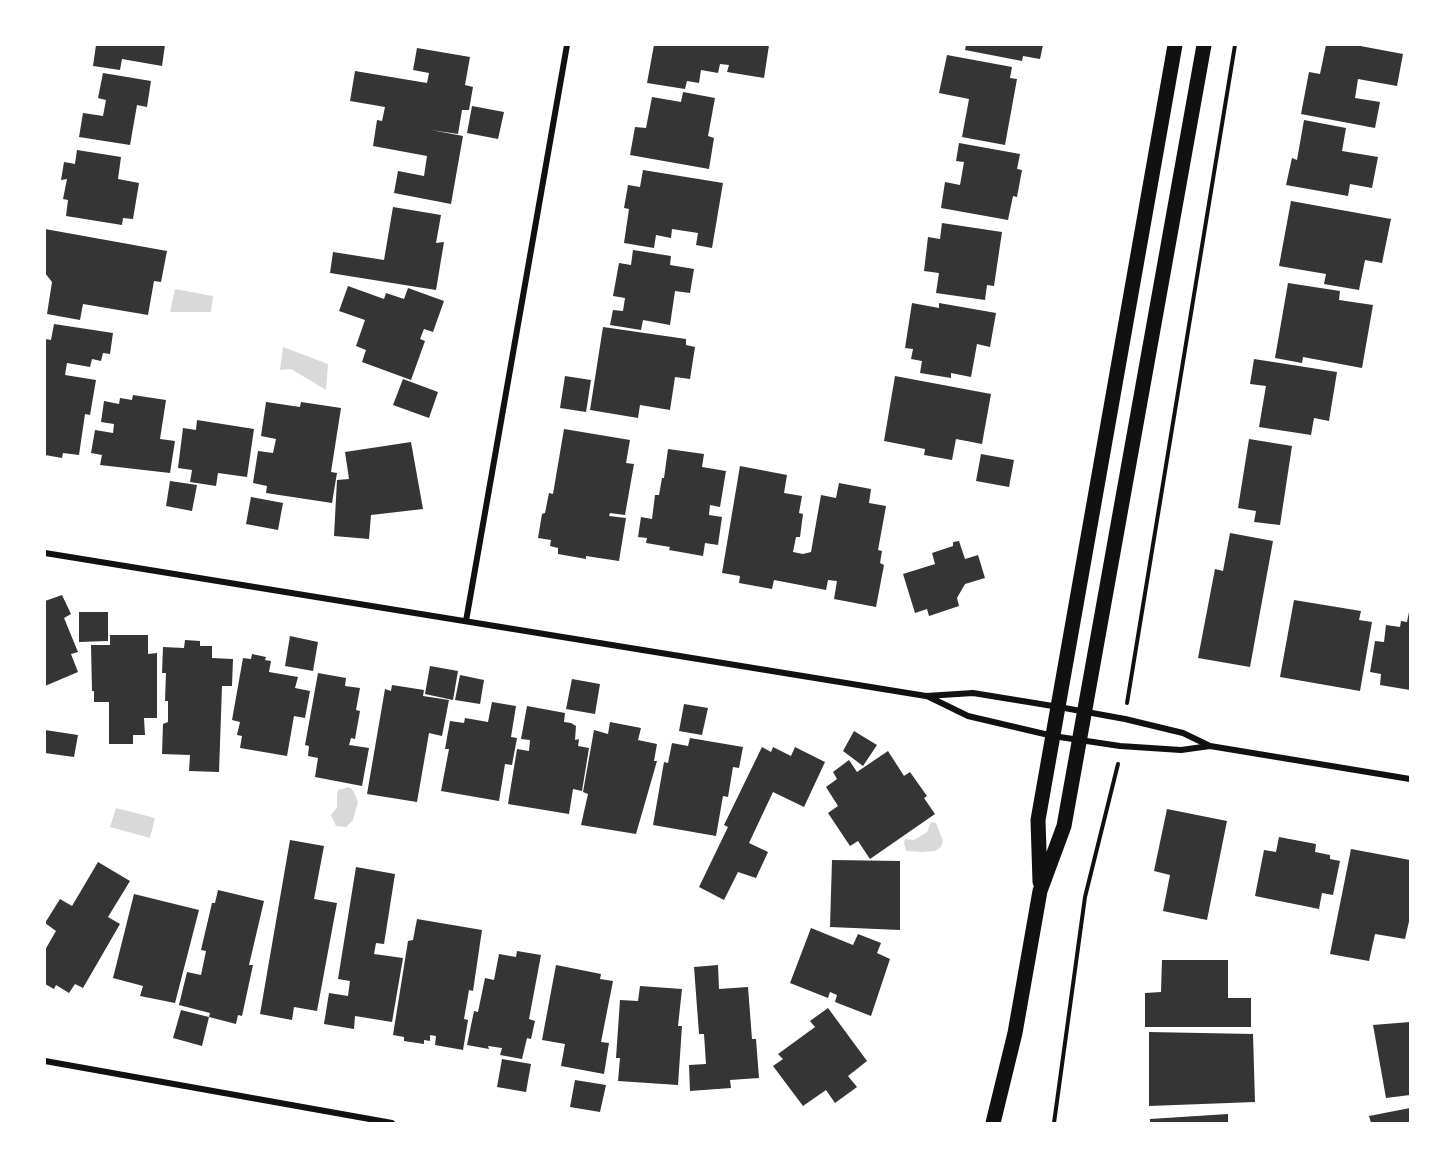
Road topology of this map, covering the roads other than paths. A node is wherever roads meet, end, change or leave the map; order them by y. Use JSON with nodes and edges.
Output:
{"nodes":[{"id":1,"x":567,"y":45,"type":"edge"},
{"id":2,"x":1174,"y":45,"type":"edge"},
{"id":3,"x":1204,"y":45,"type":"edge"},
{"id":4,"x":45,"y":553,"type":"edge"},
{"id":5,"x":466,"y":621,"type":"junction"},
{"id":6,"x":926,"y":696,"type":"junction"},
{"id":7,"x":1059,"y":707,"type":"junction"},
{"id":8,"x":1084,"y":711,"type":"junction"},
{"id":9,"x":1053,"y":736,"type":"junction"},
{"id":10,"x":1079,"y":740,"type":"junction"},
{"id":11,"x":1210,"y":746,"type":"junction"},
{"id":12,"x":1410,"y":779,"type":"edge"},
{"id":13,"x":1040,"y":891,"type":"junction"},
{"id":14,"x":45,"y":1061,"type":"edge"},
{"id":15,"x":392,"y":1123,"type":"edge"},
{"id":16,"x":993,"y":1123,"type":"edge"}],
"edges":[{"from":1,"to":5,"type":"street"},
{"from":2,"to":7,"type":"main road"},
{"from":3,"to":8,"type":"main road"},
{"from":4,"to":5,"type":"street"},
{"from":5,"to":6,"type":"street"},
{"from":6,"to":7,"type":"street"},
{"from":6,"to":9,"type":"street"},
{"from":7,"to":8,"type":"street"},
{"from":7,"to":9,"type":"main road"},
{"from":8,"to":10,"type":"main road"},
{"from":8,"to":11,"type":"street"},
{"from":9,"to":10,"type":"street"},
{"from":9,"to":13,"type":"main road"},
{"from":10,"to":11,"type":"street"},
{"from":10,"to":13,"type":"main road"},
{"from":11,"to":12,"type":"street"},
{"from":13,"to":16,"type":"main road"},
{"from":14,"to":15,"type":"street"}]}
